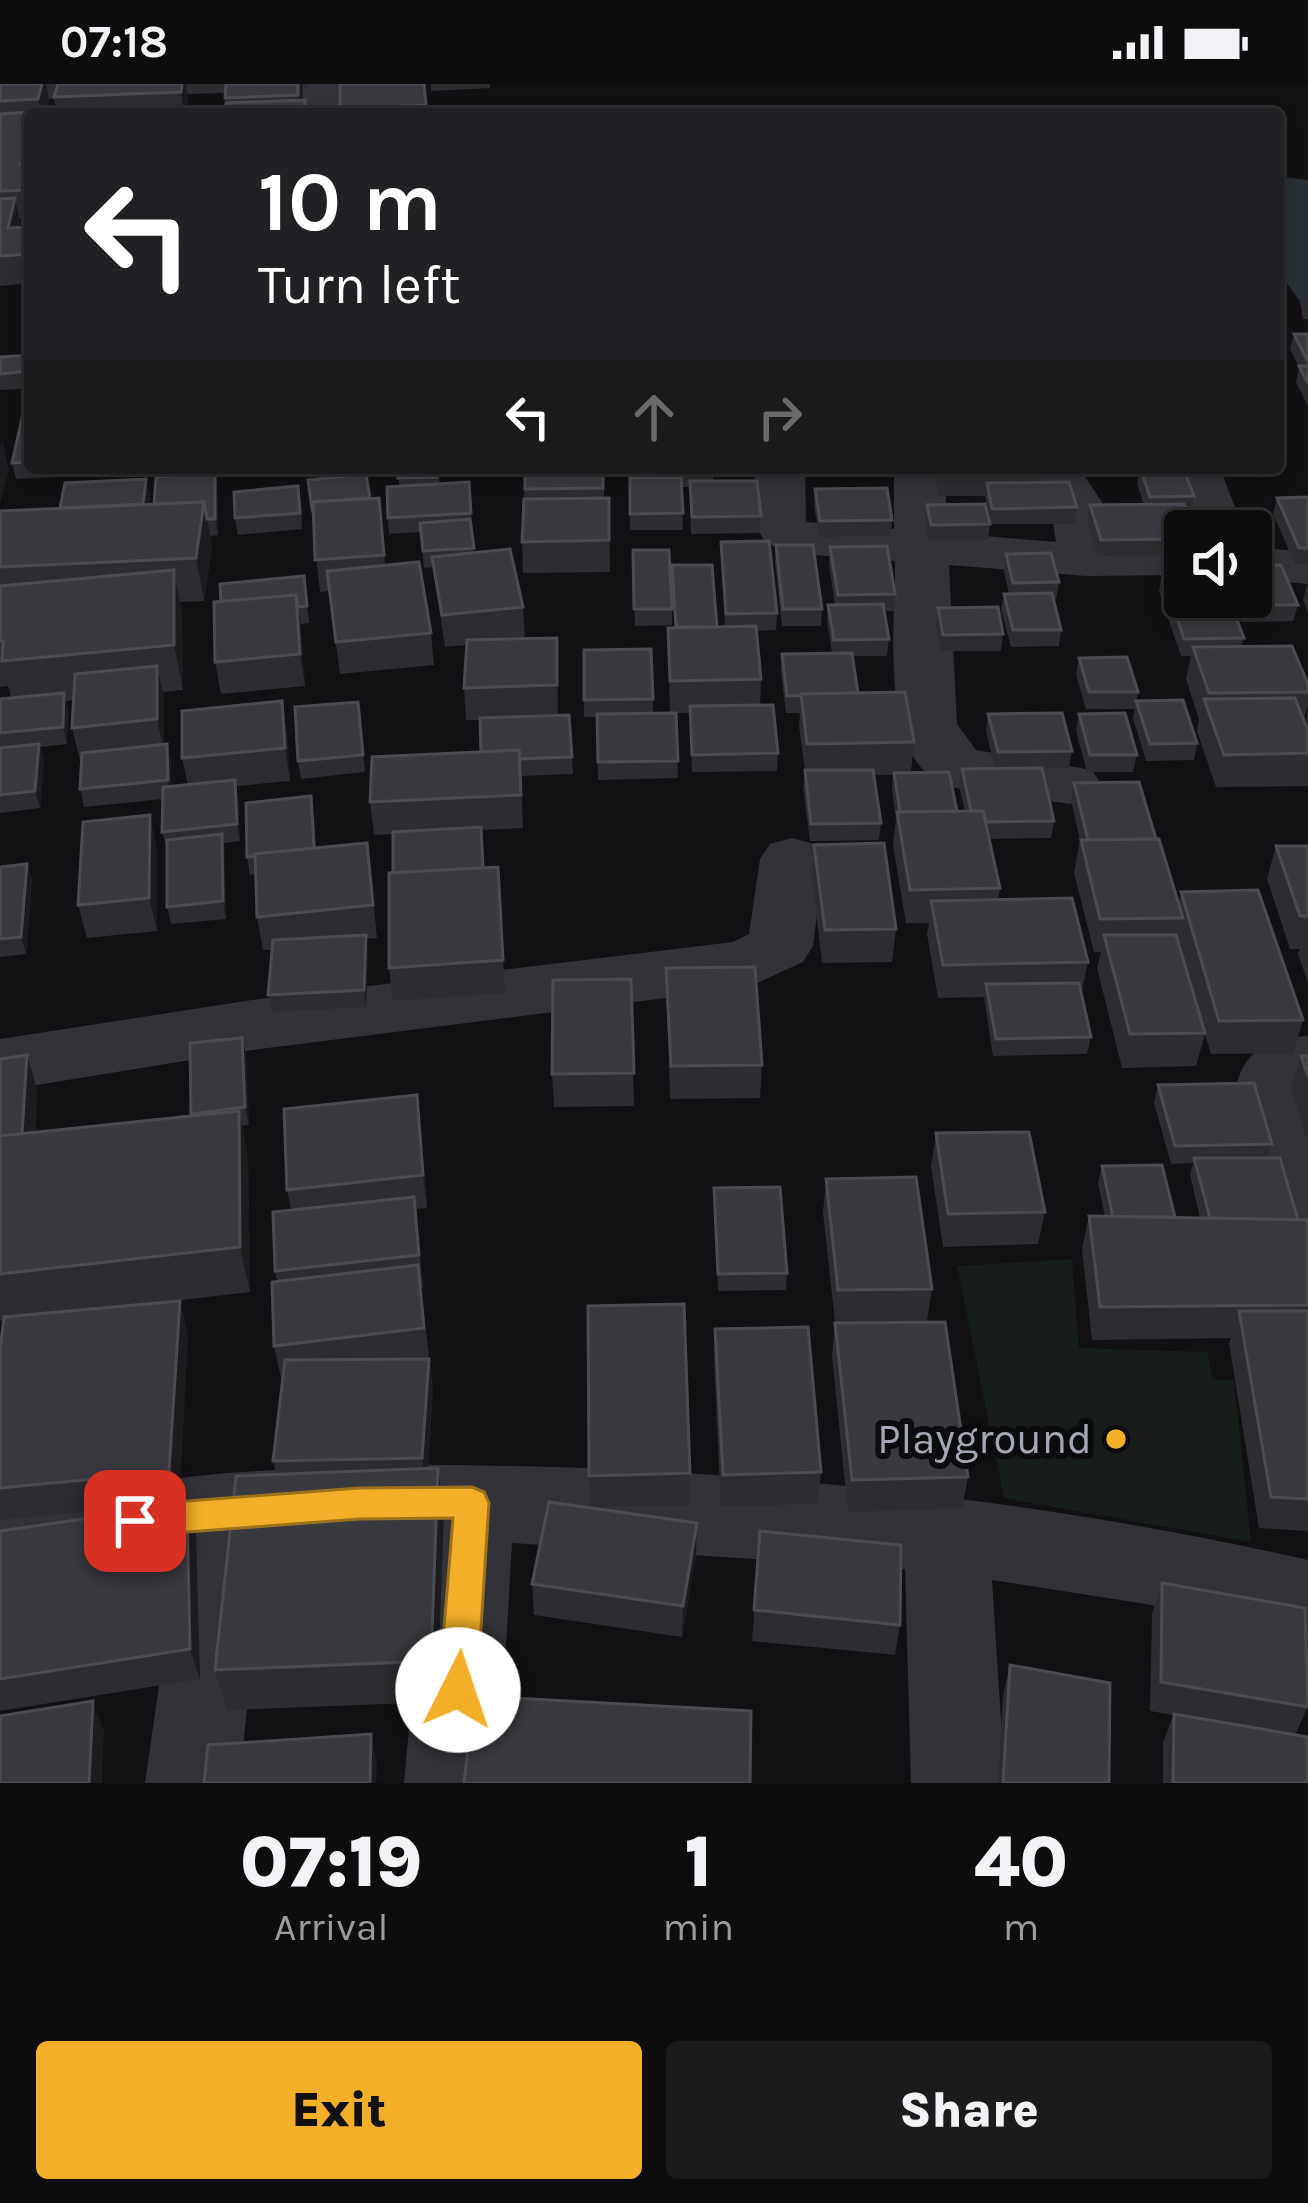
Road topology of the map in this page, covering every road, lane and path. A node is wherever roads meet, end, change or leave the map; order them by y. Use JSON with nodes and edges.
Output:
{"nodes":[{"id":1,"x":780,"y":474,"type":"edge"},
{"id":2,"x":919,"y":474,"type":"edge"},
{"id":3,"x":1058,"y":474,"type":"edge"},
{"id":4,"x":1197,"y":474,"type":"edge"},
{"id":5,"x":1210,"y":510,"type":"edge"},
{"id":6,"x":920,"y":546,"type":"junction"},
{"id":7,"x":1086,"y":560,"type":"junction"},
{"id":8,"x":1164,"y":560,"type":"edge"},
{"id":9,"x":1272,"y":565,"type":"edge"},
{"id":10,"x":1308,"y":568,"type":"edge"},
{"id":11,"x":1070,"y":784,"type":"edge"},
{"id":12,"x":792,"y":859,"type":"dead end"},
{"id":13,"x":1308,"y":1062,"type":"edge"},
{"id":14,"x":0,"y":1065,"type":"edge"},
{"id":15,"x":1308,"y":1203,"type":"edge"},
{"id":16,"x":472,"y":1503,"type":"junction"},
{"id":17,"x":226,"y":1512,"type":"junction"},
{"id":18,"x":947,"y":1534,"type":"junction"},
{"id":19,"x":0,"y":1535,"type":"edge"},
{"id":20,"x":1307,"y":1600,"type":"edge"},
{"id":21,"x":1308,"y":1628,"type":"edge"},
{"id":22,"x":192,"y":1783,"type":"edge"},
{"id":23,"x":451,"y":1783,"type":"edge"},
{"id":24,"x":958,"y":1783,"type":"edge"}],
"edges":[{"from":1,"to":6,"type":"street"},
{"from":2,"to":6,"type":"street"},
{"from":3,"to":7,"type":"street"},
{"from":4,"to":5,"type":"street"},
{"from":6,"to":7,"type":"street"},
{"from":6,"to":11,"type":"street"},
{"from":7,"to":8,"type":"street"},
{"from":9,"to":10,"type":"street"},
{"from":12,"to":14,"type":"street"},
{"from":13,"to":15,"type":"street"},
{"from":16,"to":17,"type":"street"},
{"from":16,"to":18,"type":"street"},
{"from":16,"to":23,"type":"street"},
{"from":17,"to":19,"type":"street"},
{"from":17,"to":22,"type":"street"},
{"from":18,"to":20,"type":"street"},
{"from":18,"to":24,"type":"street"},
{"from":20,"to":21,"type":"street"}]}
